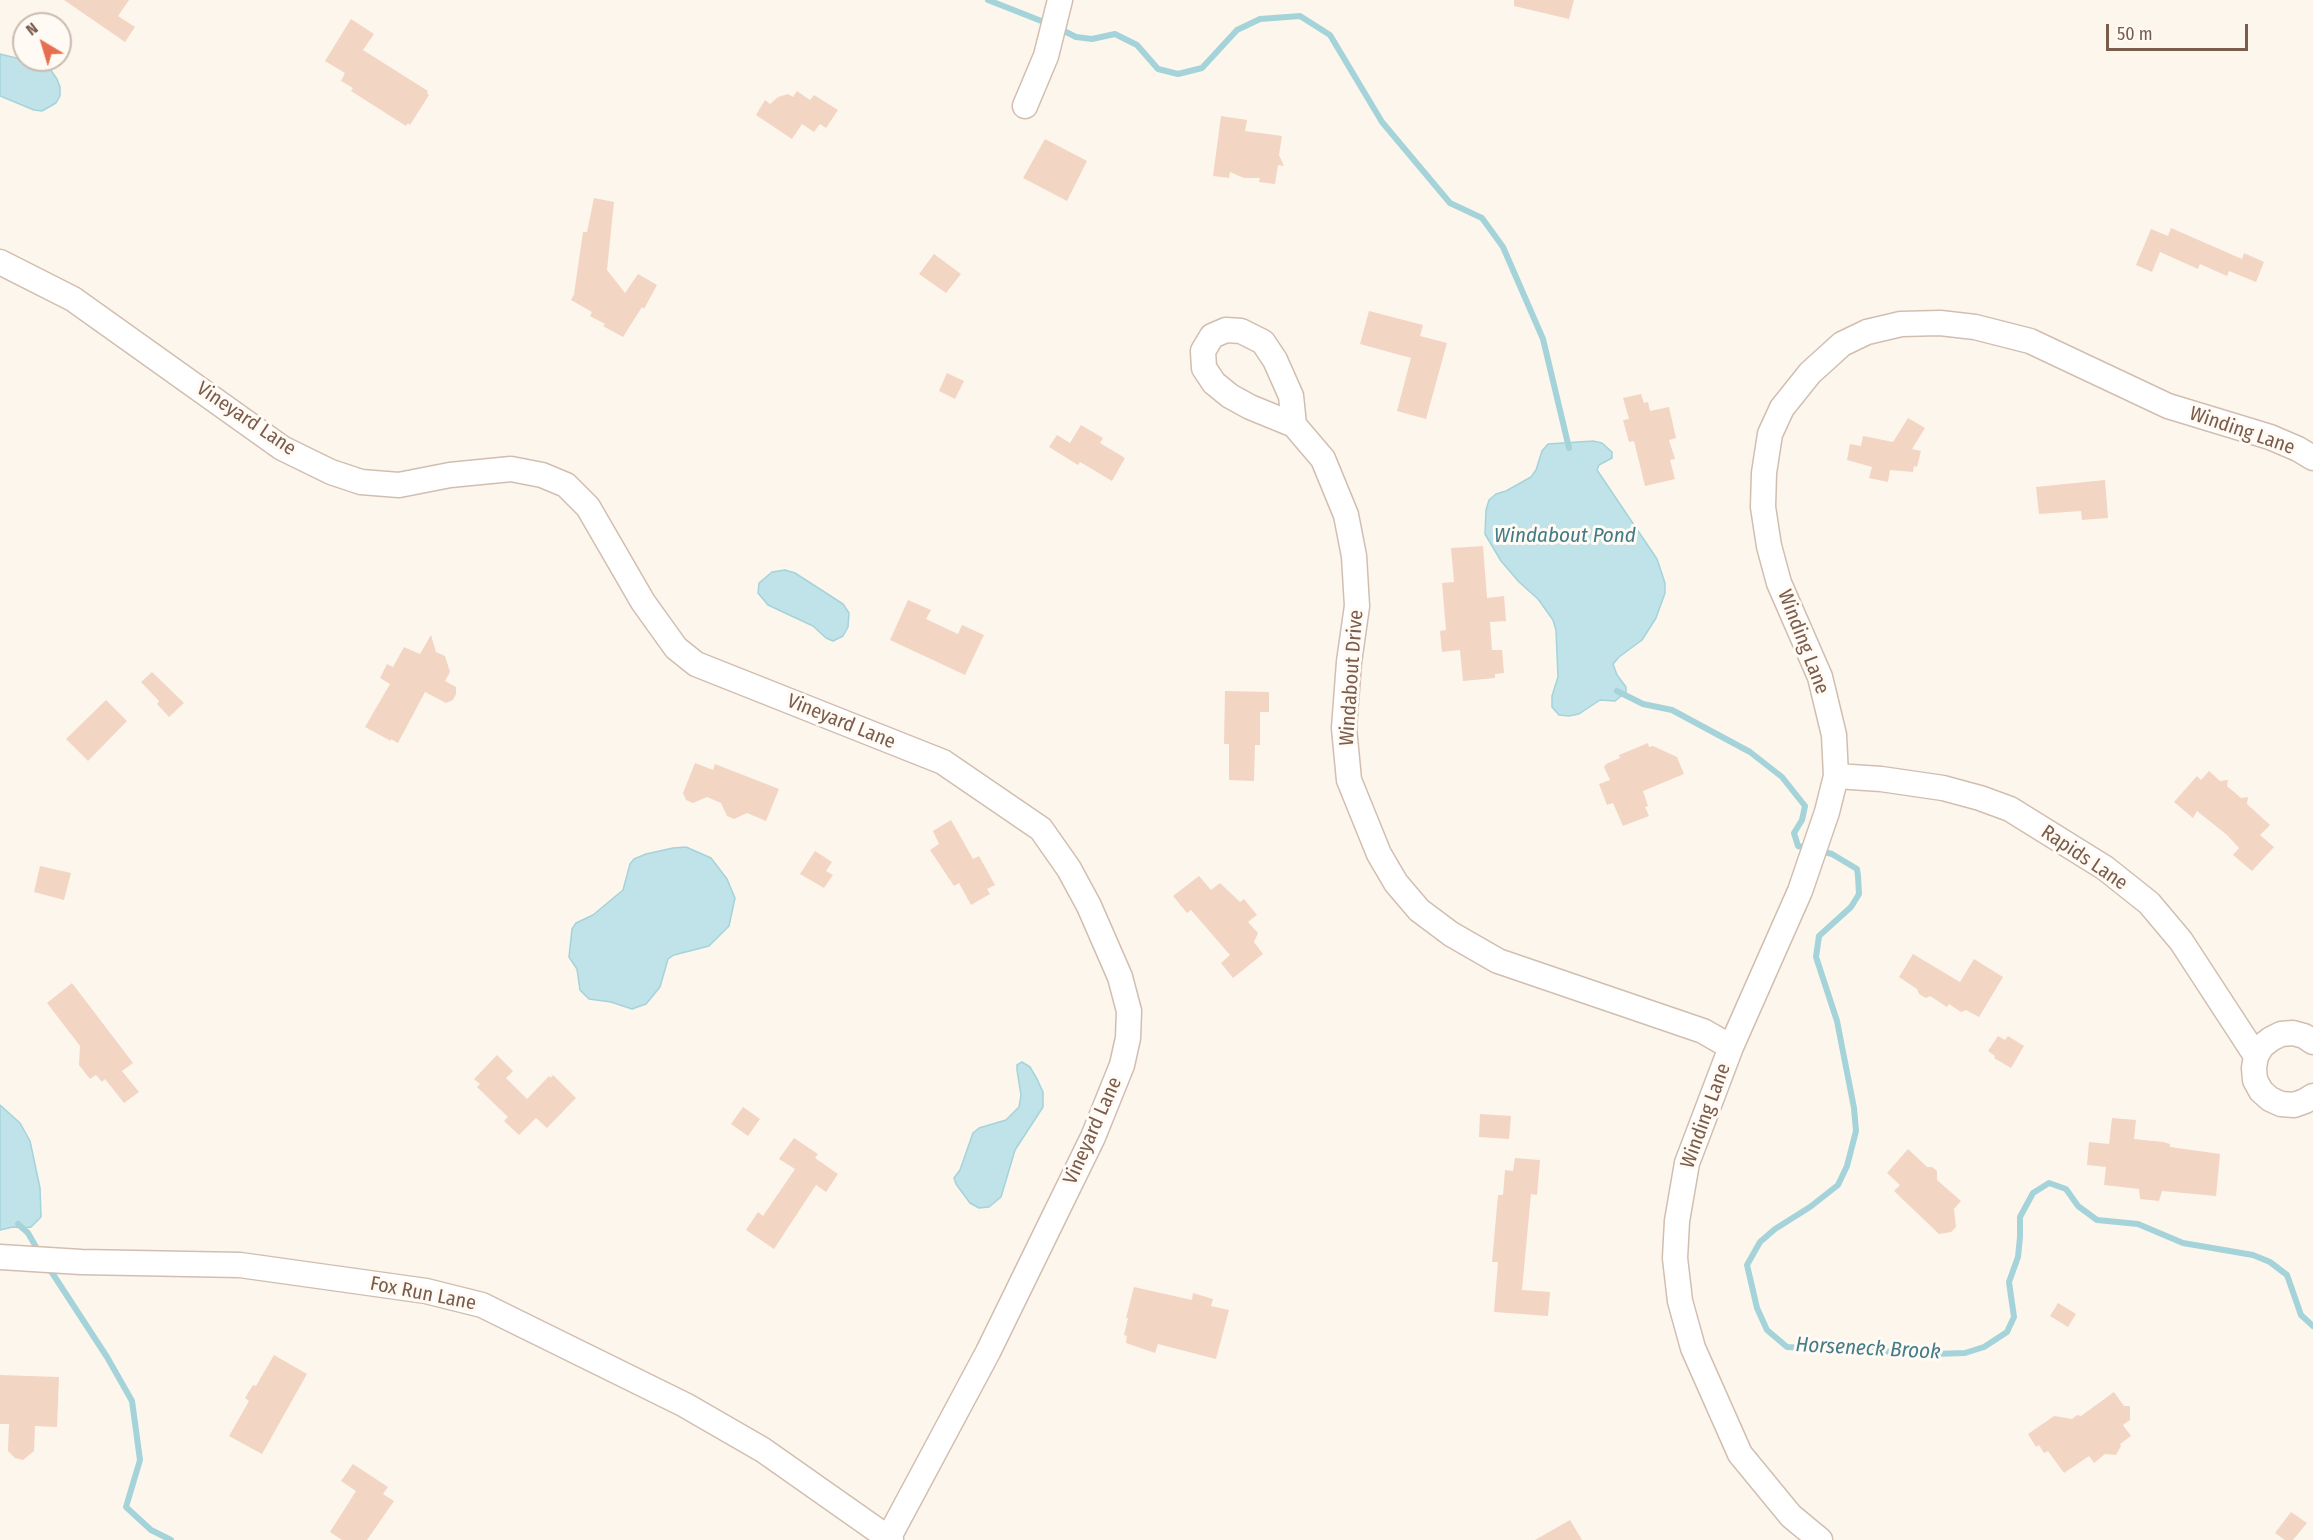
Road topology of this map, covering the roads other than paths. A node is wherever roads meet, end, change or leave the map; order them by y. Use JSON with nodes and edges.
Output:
{"nodes":[{"id":1,"x":1058,"y":7,"type":"edge"},
{"id":2,"x":1025,"y":106,"type":"dead end"},
{"id":3,"x":0,"y":262,"type":"edge"},
{"id":4,"x":1294,"y":425,"type":"dead end"},
{"id":5,"x":2313,"y":458,"type":"edge"},
{"id":6,"x":1836,"y":776,"type":"junction"},
{"id":7,"x":2313,"y":1042,"type":"edge"},
{"id":8,"x":1731,"y":1047,"type":"junction"},
{"id":9,"x":2256,"y":1056,"type":"junction"},
{"id":10,"x":2313,"y":1096,"type":"edge"},
{"id":11,"x":0,"y":1257,"type":"edge"},
{"id":12,"x":890,"y":1539,"type":"edge"},
{"id":13,"x":1820,"y":1540,"type":"edge"}],
"edges":[{"from":1,"to":2,"type":"street"},
{"from":3,"to":12,"type":"street","name":"Vineyard Lane"},
{"from":4,"to":8,"type":"street","name":"Windabout Drive"},
{"from":5,"to":6,"type":"street","name":"Winding Lane"},
{"from":6,"to":8,"type":"street","name":"Winding Lane"},
{"from":6,"to":9,"type":"street","name":"Rapids Lane"},
{"from":7,"to":9,"type":"street"},
{"from":8,"to":13,"type":"street","name":"Winding Lane"},
{"from":9,"to":10,"type":"street","name":"Rapids Lane"},
{"from":11,"to":12,"type":"street","name":"Fox Run Lane"}]}
